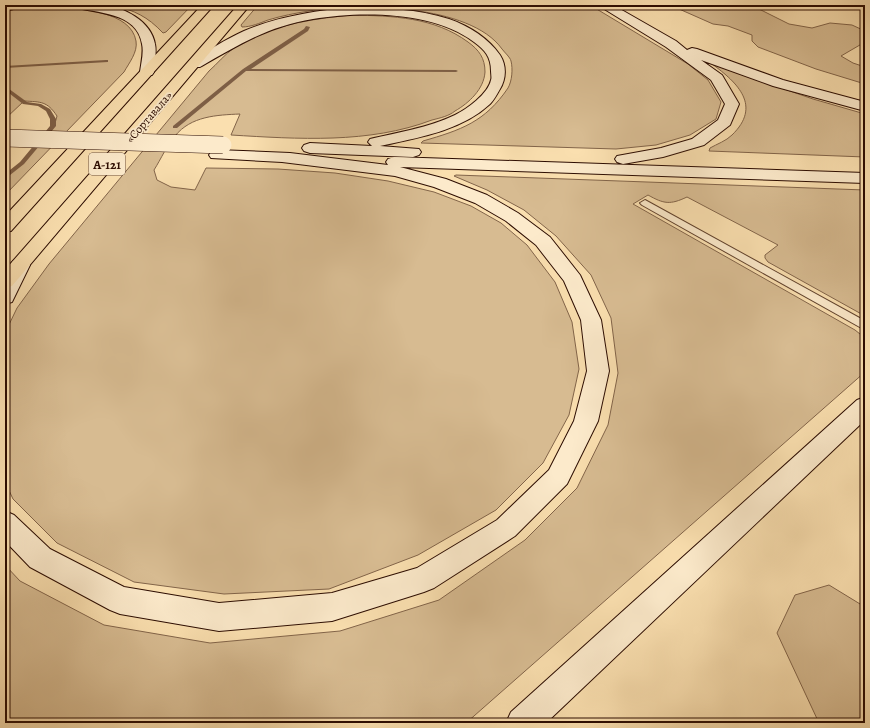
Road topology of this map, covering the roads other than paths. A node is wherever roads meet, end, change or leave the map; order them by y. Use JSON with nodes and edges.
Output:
{"nodes":[{"id":1,"x":18,"y":5,"type":"edge"},
{"id":2,"x":77,"y":5,"type":"edge"},
{"id":3,"x":208,"y":5,"type":"edge"},
{"id":4,"x":244,"y":5,"type":"edge"},
{"id":5,"x":605,"y":5,"type":"edge"},
{"id":6,"x":5,"y":7,"type":"edge"},
{"id":7,"x":671,"y":44,"type":"junction"},
{"id":8,"x":195,"y":64,"type":"junction"},
{"id":9,"x":147,"y":72,"type":"junction"},
{"id":10,"x":865,"y":107,"type":"edge"},
{"id":11,"x":5,"y":138,"type":"edge"},
{"id":12,"x":5,"y":148,"type":"edge"},
{"id":13,"x":220,"y":150,"type":"junction"},
{"id":14,"x":278,"y":152,"type":"junction"},
{"id":15,"x":623,"y":159,"type":"junction"},
{"id":16,"x":865,"y":168,"type":"edge"},
{"id":17,"x":865,"y":178,"type":"edge"},
{"id":18,"x":646,"y":203,"type":"dead end"},
{"id":19,"x":5,"y":227,"type":"edge"},
{"id":20,"x":20,"y":265,"type":"junction"},
{"id":21,"x":5,"y":282,"type":"edge"},
{"id":22,"x":5,"y":297,"type":"edge"},
{"id":23,"x":865,"y":326,"type":"edge"},
{"id":24,"x":865,"y":406,"type":"edge"},
{"id":25,"x":5,"y":523,"type":"edge"},
{"id":26,"x":522,"y":723,"type":"edge"}],
"edges":[{"from":1,"to":6,"type":"main road"},
{"from":2,"to":9,"type":"main road"},
{"from":3,"to":9,"type":"highway","number":"А-121"},
{"from":4,"to":8,"type":"highway","name":"«Сортавала»","number":"А-121"},
{"from":5,"to":7,"type":"main road"},
{"from":7,"to":10,"type":"main road"},
{"from":7,"to":15,"type":"main road"},
{"from":8,"to":14,"type":"main road"},
{"from":8,"to":20,"type":"highway","name":"«Сортавала»","number":"А-121"},
{"from":9,"to":19,"type":"highway","number":"А-121"},
{"from":11,"to":13,"type":"main road","bridge":true},
{"from":12,"to":13,"type":"main road"},
{"from":13,"to":14,"type":"main road"},
{"from":14,"to":15,"type":"main road"},
{"from":14,"to":17,"type":"main road"},
{"from":14,"to":25,"type":"main road"},
{"from":15,"to":16,"type":"main road"},
{"from":18,"to":23,"type":"lane"},
{"from":20,"to":21,"type":"highway","name":"«Сортавала»","number":"А-121"},
{"from":20,"to":22,"type":"main road"},
{"from":24,"to":26,"type":"main road"}]}
